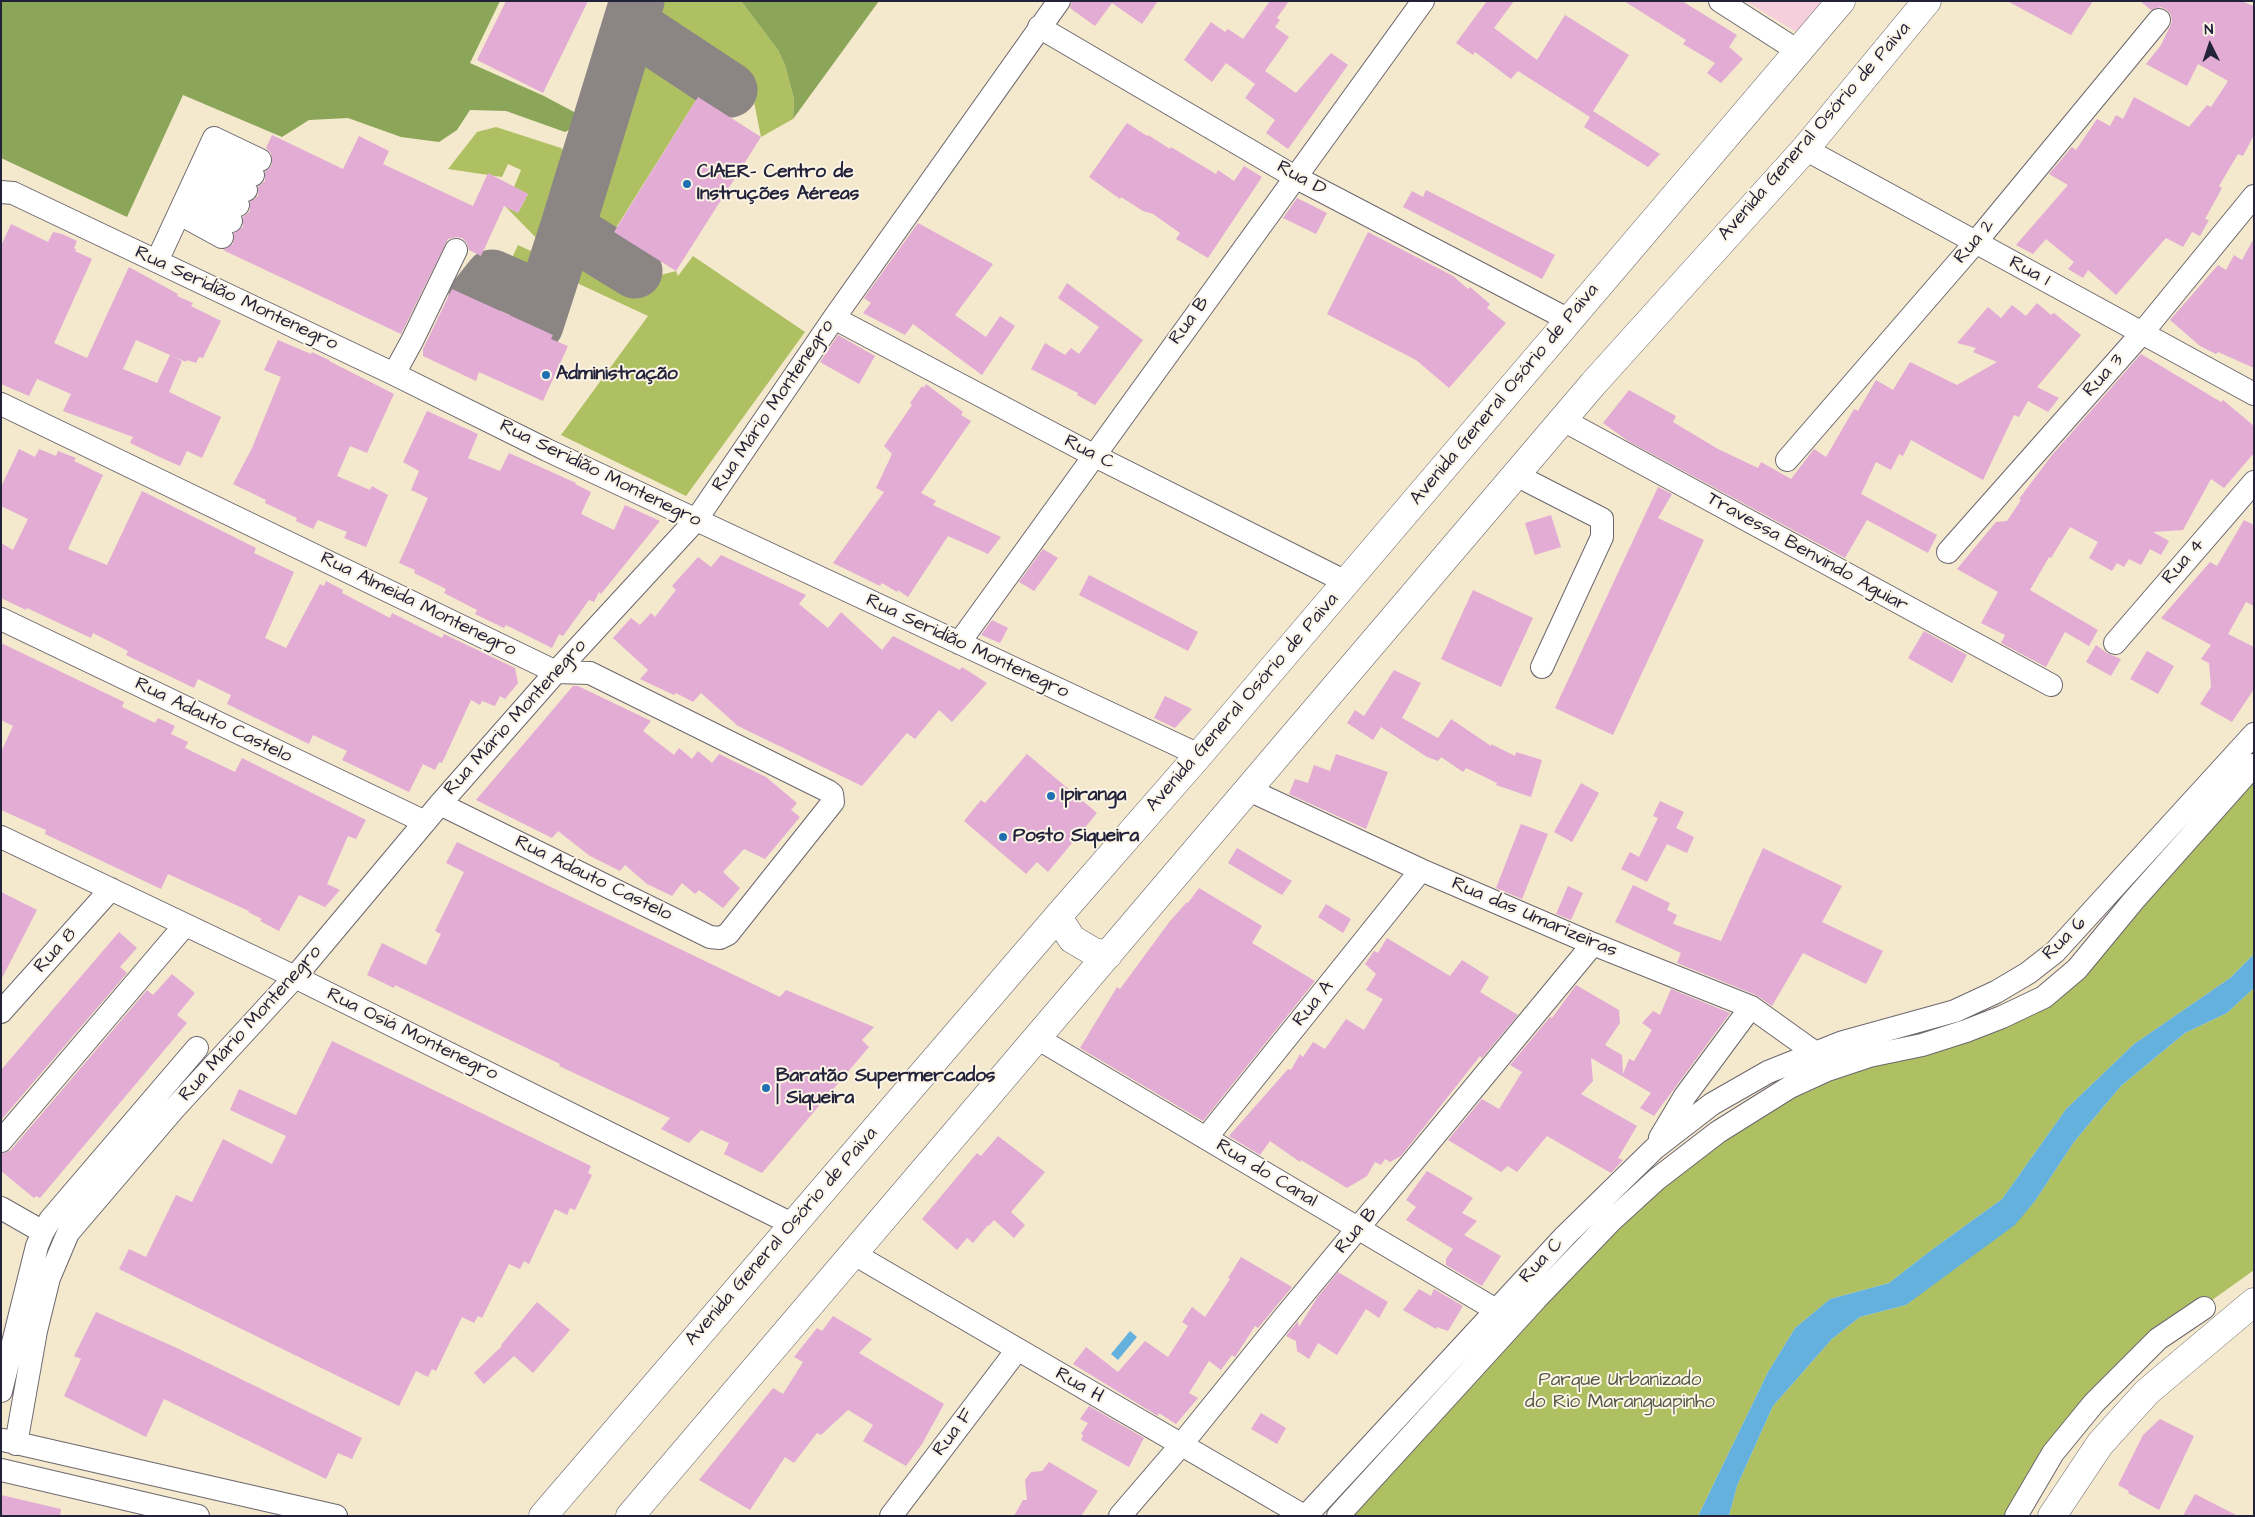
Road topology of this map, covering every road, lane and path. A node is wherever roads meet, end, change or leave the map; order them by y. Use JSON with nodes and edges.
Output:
{"nodes":[{"id":1,"x":1059,"y":1,"type":"edge"},
{"id":2,"x":1424,"y":1,"type":"edge"},
{"id":3,"x":1720,"y":1,"type":"edge"},
{"id":4,"x":1841,"y":1,"type":"edge"},
{"id":5,"x":1927,"y":1,"type":"edge"},
{"id":6,"x":2159,"y":20,"type":"dead end"},
{"id":7,"x":1039,"y":27,"type":"junction"},
{"id":8,"x":1798,"y":51,"type":"junction"},
{"id":9,"x":1805,"y":149,"type":"junction"},
{"id":10,"x":1295,"y":176,"type":"junction"},
{"id":11,"x":193,"y":184,"type":"junction"},
{"id":12,"x":2,"y":192,"type":"edge"},
{"id":13,"x":2254,"y":196,"type":"edge"},
{"id":14,"x":242,"y":198,"type":"junction"},
{"id":15,"x":1975,"y":243,"type":"junction"},
{"id":16,"x":456,"y":250,"type":"dead end"},
{"id":17,"x":157,"y":262,"type":"junction"},
{"id":18,"x":834,"y":318,"type":"junction"},
{"id":19,"x":1569,"y":320,"type":"junction"},
{"id":20,"x":2142,"y":333,"type":"junction"},
{"id":21,"x":394,"y":374,"type":"junction"},
{"id":22,"x":2254,"y":394,"type":"edge"},
{"id":23,"x":1,"y":404,"type":"edge"},
{"id":24,"x":1563,"y":420,"type":"junction"},
{"id":25,"x":1093,"y":456,"type":"junction"},
{"id":26,"x":1787,"y":460,"type":"dead end"},
{"id":27,"x":1516,"y":475,"type":"junction"},
{"id":28,"x":2254,"y":482,"type":"edge"},
{"id":29,"x":696,"y":520,"type":"junction"},
{"id":30,"x":1948,"y":552,"type":"dead end"},
{"id":31,"x":1346,"y":582,"type":"junction"},
{"id":32,"x":1,"y":618,"type":"edge"},
{"id":33,"x":959,"y":643,"type":"junction"},
{"id":34,"x":2115,"y":643,"type":"dead end"},
{"id":35,"x":1542,"y":667,"type":"dead end"},
{"id":36,"x":556,"y":672,"type":"junction"},
{"id":37,"x":2051,"y":685,"type":"dead end"},
{"id":38,"x":2254,"y":734,"type":"edge"},
{"id":39,"x":1199,"y":756,"type":"junction"},
{"id":40,"x":2254,"y":765,"type":"edge"},
{"id":41,"x":1250,"y":790,"type":"junction"},
{"id":42,"x":440,"y":804,"type":"junction"},
{"id":43,"x":425,"y":822,"type":"junction"},
{"id":44,"x":1,"y":837,"type":"edge"},
{"id":45,"x":1421,"y":870,"type":"junction"},
{"id":46,"x":111,"y":889,"type":"junction"},
{"id":47,"x":1060,"y":914,"type":"junction"},
{"id":48,"x":185,"y":925,"type":"junction"},
{"id":49,"x":720,"y":938,"type":"joint"},
{"id":50,"x":1593,"y":944,"type":"junction"},
{"id":51,"x":1108,"y":955,"type":"junction"},
{"id":52,"x":295,"y":977,"type":"junction"},
{"id":53,"x":1751,"y":1007,"type":"junction"},
{"id":54,"x":1,"y":1012,"type":"edge"},
{"id":55,"x":1036,"y":1038,"type":"junction"},
{"id":56,"x":197,"y":1048,"type":"dead end"},
{"id":57,"x":1814,"y":1052,"type":"junction"},
{"id":58,"x":1206,"y":1138,"type":"junction"},
{"id":59,"x":1,"y":1141,"type":"edge"},
{"id":60,"x":1655,"y":1148,"type":"junction"},
{"id":61,"x":1,"y":1208,"type":"edge"},
{"id":62,"x":794,"y":1225,"type":"junction"},
{"id":63,"x":1358,"y":1229,"type":"junction"},
{"id":64,"x":43,"y":1232,"type":"junction"},
{"id":65,"x":854,"y":1254,"type":"junction"},
{"id":66,"x":2204,"y":1308,"type":"dead end"},
{"id":67,"x":1496,"y":1310,"type":"junction"},
{"id":68,"x":2248,"y":1315,"type":"edge"},
{"id":69,"x":1016,"y":1350,"type":"junction"},
{"id":70,"x":1,"y":1391,"type":"edge"},
{"id":71,"x":9,"y":1442,"type":"edge"},
{"id":72,"x":1181,"y":1445,"type":"junction"},
{"id":73,"x":1,"y":1470,"type":"edge"},
{"id":74,"x":198,"y":1516,"type":"edge"},
{"id":75,"x":336,"y":1516,"type":"edge"},
{"id":76,"x":543,"y":1516,"type":"edge"},
{"id":77,"x":630,"y":1516,"type":"edge"},
{"id":78,"x":892,"y":1516,"type":"edge"},
{"id":79,"x":1120,"y":1516,"type":"edge"},
{"id":80,"x":1305,"y":1516,"type":"edge"},
{"id":81,"x":1338,"y":1516,"type":"edge"},
{"id":82,"x":2016,"y":1516,"type":"edge"},
{"id":83,"x":2052,"y":1516,"type":"edge"}],
"edges":[{"from":1,"to":7,"type":"street","name":"Rua Mário Montenegro"},
{"from":2,"to":10,"type":"street","name":"Rua B"},
{"from":3,"to":8,"type":"street"},
{"from":4,"to":8,"type":"main road","name":"Avenida General Osório de Paiva"},
{"from":5,"to":9,"type":"main road","name":"Avenida General Osório de Paiva"},
{"from":6,"to":15,"type":"street","name":"Rua 2"},
{"from":7,"to":10,"type":"street","name":"Rua D"},
{"from":7,"to":18,"type":"street","name":"Rua Mário Montenegro"},
{"from":8,"to":19,"type":"main road","name":"Avenida General Osório de Paiva"},
{"from":9,"to":15,"type":"street","name":"Rua 1"},
{"from":9,"to":24,"type":"main road","name":"Avenida General Osório de Paiva"},
{"from":10,"to":19,"type":"street","name":"Rua D"},
{"from":10,"to":25,"type":"street","name":"Rua B"},
{"from":11,"to":14,"type":"street"},
{"from":11,"to":14,"type":"street"},
{"from":11,"to":14,"type":"street"},
{"from":11,"to":17,"type":"street"},
{"from":12,"to":17,"type":"street","name":"Rua Seridião Montenegro"},
{"from":13,"to":20,"type":"street","name":"Rua 3"},
{"from":15,"to":20,"type":"street","name":"Rua 1"},
{"from":15,"to":26,"type":"street","name":"Rua 2"},
{"from":16,"to":21,"type":"street"},
{"from":17,"to":21,"type":"street","name":"Rua Seridião Montenegro"},
{"from":18,"to":25,"type":"street","name":"Rua C"},
{"from":18,"to":29,"type":"street","name":"Rua Mário Montenegro"},
{"from":19,"to":31,"type":"main road","name":"Avenida General Osório de Paiva"},
{"from":20,"to":22,"type":"street","name":"Rua 1"},
{"from":20,"to":30,"type":"street","name":"Rua 3"},
{"from":21,"to":29,"type":"street","name":"Rua Seridião Montenegro"},
{"from":23,"to":36,"type":"street","name":"Rua Almeida Montenegro"},
{"from":24,"to":27,"type":"main road","name":"Avenida General Osório de Paiva"},
{"from":24,"to":37,"type":"street","name":"Travessa Benvindo Aguiar"},
{"from":25,"to":31,"type":"street","name":"Rua C"},
{"from":25,"to":33,"type":"street","name":"Rua B"},
{"from":27,"to":35,"type":"street"},
{"from":27,"to":41,"type":"main road","name":"Avenida General Osório de Paiva"},
{"from":28,"to":34,"type":"street","name":"Rua 4"},
{"from":29,"to":33,"type":"street","name":"Rua Seridião Montenegro"},
{"from":29,"to":36,"type":"street","name":"Rua Mário Montenegro"},
{"from":31,"to":39,"type":"main road","name":"Avenida General Osório de Paiva"},
{"from":32,"to":43,"type":"street","name":"Rua Adauto Castelo"},
{"from":33,"to":39,"type":"street","name":"Rua Seridião Montenegro"},
{"from":36,"to":42,"type":"street","name":"Rua Mário Montenegro"},
{"from":36,"to":49,"type":"street","name":"Rua Almeida Montenegro"},
{"from":38,"to":57,"type":"street","name":"Rua 6"},
{"from":39,"to":47,"type":"main road","name":"Avenida General Osório de Paiva"},
{"from":40,"to":81,"type":"street"},
{"from":41,"to":45,"type":"street","name":"Rua das Umarizeiras"},
{"from":41,"to":51,"type":"main road","name":"Avenida General Osório de Paiva"},
{"from":42,"to":43,"type":"street","name":"Rua Mário Montenegro"},
{"from":42,"to":49,"type":"street","name":"Rua Adauto Castelo"},
{"from":43,"to":52,"type":"street","name":"Rua Mário Montenegro"},
{"from":44,"to":46,"type":"street","name":"Rua Osiá Montenegro"},
{"from":45,"to":50,"type":"street","name":"Rua das Umarizeiras"},
{"from":45,"to":58,"type":"street","name":"Rua A"},
{"from":46,"to":48,"type":"street","name":"Rua Osiá Montenegro"},
{"from":46,"to":54,"type":"street","name":"Rua 8"},
{"from":47,"to":51,"type":"main road"},
{"from":47,"to":62,"type":"main road","name":"Avenida General Osório de Paiva"},
{"from":48,"to":52,"type":"street","name":"Rua Osiá Montenegro"},
{"from":48,"to":59,"type":"street"},
{"from":50,"to":53,"type":"street","name":"Rua das Umarizeiras"},
{"from":50,"to":63,"type":"street","name":"Rua B"},
{"from":51,"to":55,"type":"main road","name":"Avenida General Osório de Paiva"},
{"from":52,"to":62,"type":"street","name":"Rua Osiá Montenegro"},
{"from":52,"to":71,"type":"street","name":"Rua Mário Montenegro"},
{"from":53,"to":57,"type":"street","name":"Rua das Umarizeiras"},
{"from":53,"to":60,"type":"street"},
{"from":55,"to":58,"type":"street","name":"Rua do Canal"},
{"from":55,"to":65,"type":"main road","name":"Avenida General Osório de Paiva"},
{"from":56,"to":64,"type":"street"},
{"from":57,"to":60,"type":"street","name":"Rua C"},
{"from":58,"to":63,"type":"street","name":"Rua do Canal"},
{"from":60,"to":67,"type":"street","name":"Rua C"},
{"from":61,"to":64,"type":"street"},
{"from":62,"to":76,"type":"main road","name":"Avenida General Osório de Paiva"},
{"from":63,"to":67,"type":"street","name":"Rua do Canal"},
{"from":63,"to":72,"type":"street","name":"Rua B"},
{"from":64,"to":70,"type":"street"},
{"from":65,"to":69,"type":"street","name":"Rua H"},
{"from":65,"to":77,"type":"main road","name":"Avenida General Osório de Paiva"},
{"from":66,"to":82,"type":"street"},
{"from":67,"to":80,"type":"street","name":"Rua C"},
{"from":68,"to":83,"type":"main road"},
{"from":69,"to":72,"type":"street","name":"Rua H"},
{"from":69,"to":78,"type":"street","name":"Rua F"},
{"from":71,"to":75,"type":"street"},
{"from":72,"to":79,"type":"street","name":"Rua B"},
{"from":72,"to":80,"type":"street","name":"Rua H"},
{"from":73,"to":74,"type":"street"}]}
